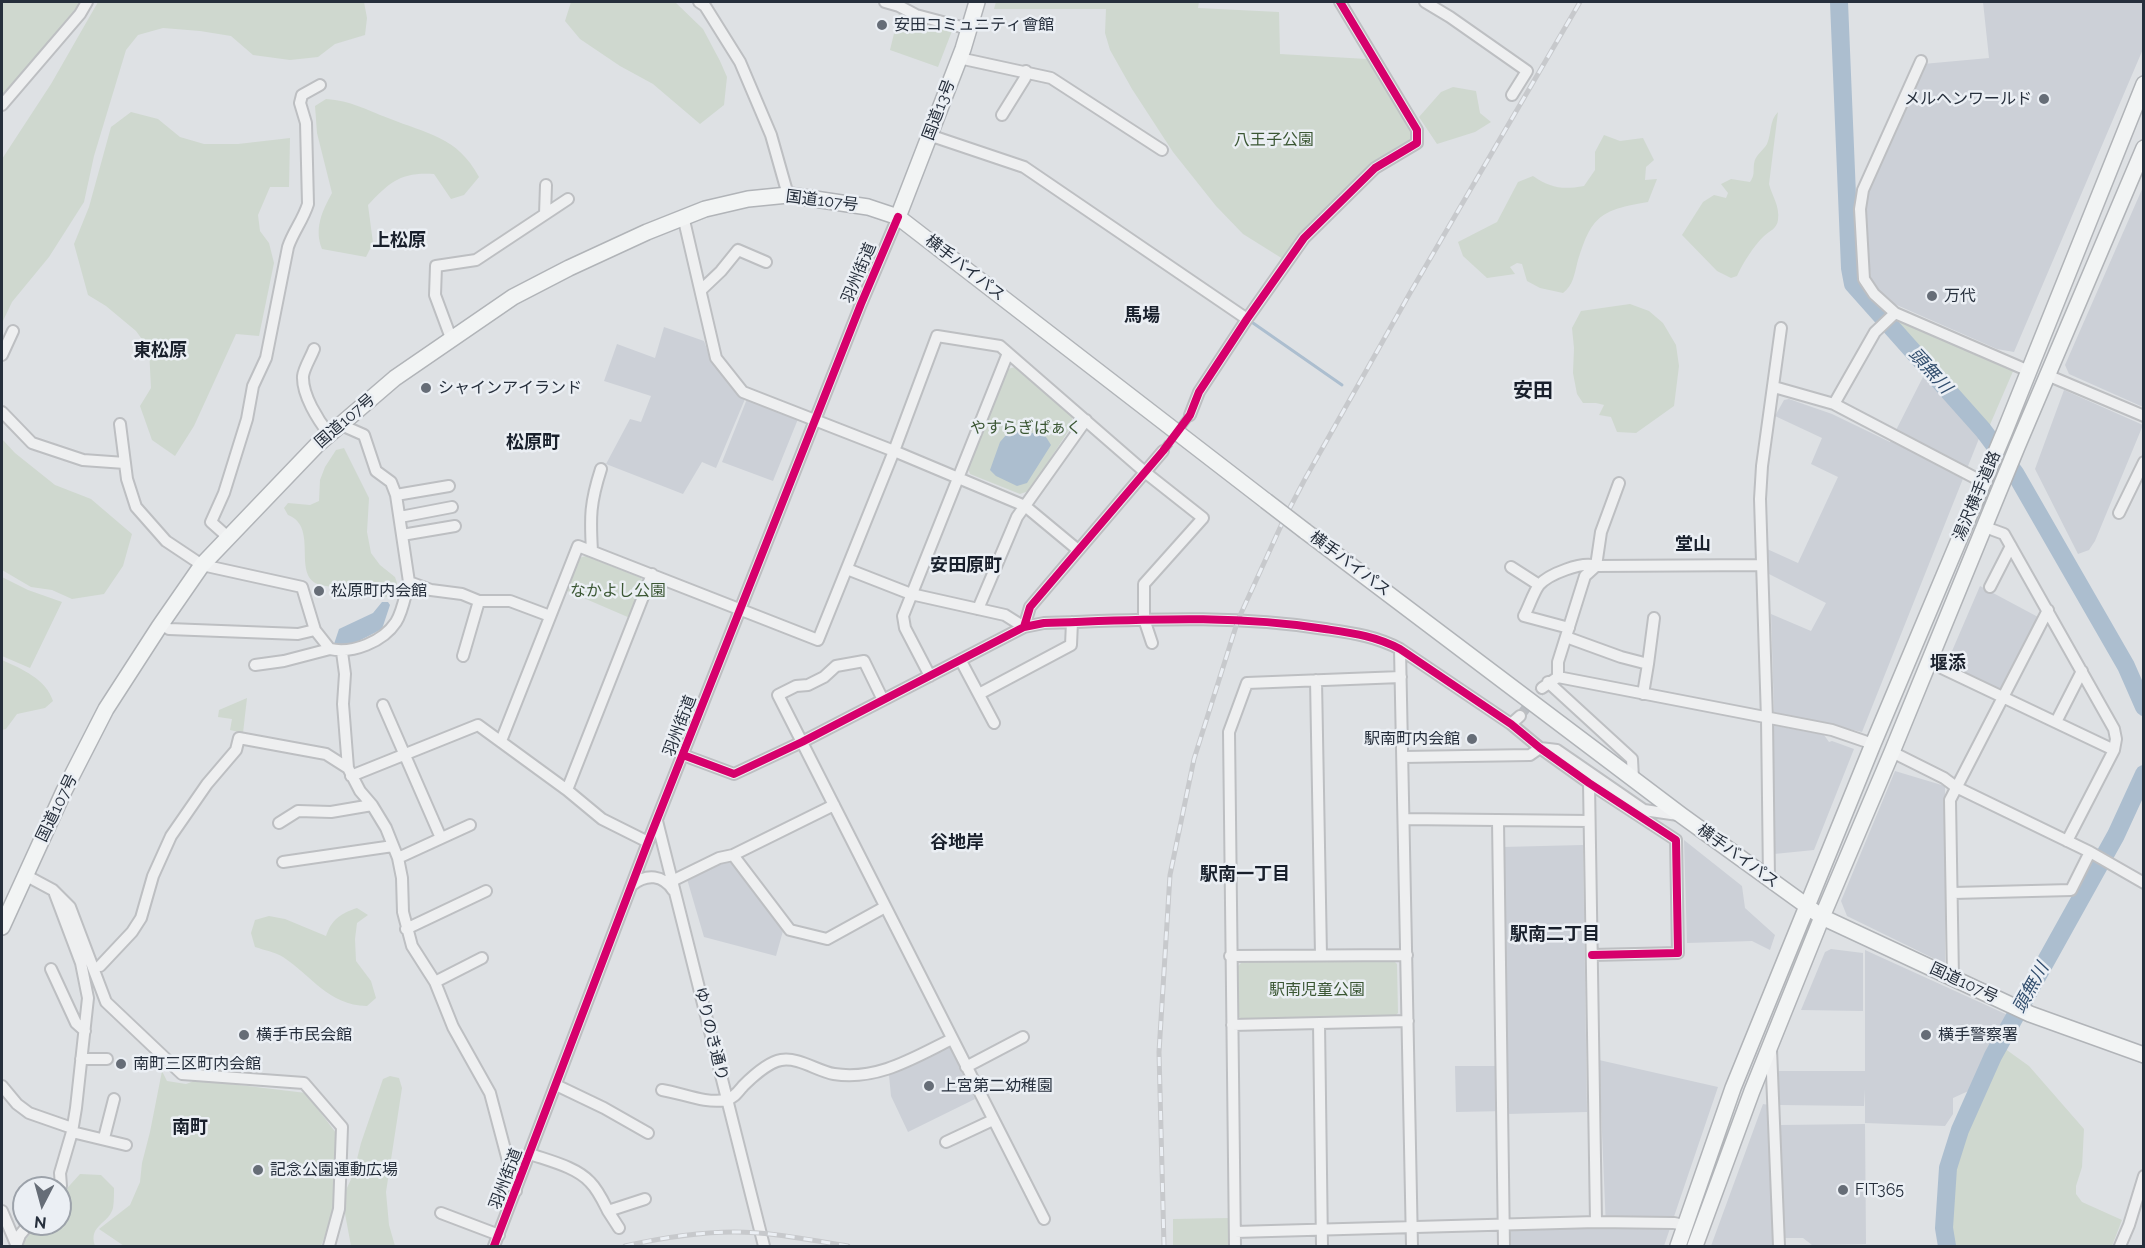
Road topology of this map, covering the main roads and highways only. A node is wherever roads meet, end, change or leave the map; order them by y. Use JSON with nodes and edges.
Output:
{"nodes":[{"id":1,"x":977,"y":2,"type":"edge"},
{"id":2,"x":2144,"y":84,"type":"edge"},
{"id":3,"x":2144,"y":148,"type":"edge"},
{"id":4,"x":898,"y":217,"type":"junction"},
{"id":5,"x":1807,"y":905,"type":"junction"},
{"id":6,"x":1822,"y":917,"type":"junction"},
{"id":7,"x":2,"y":927,"type":"edge"},
{"id":8,"x":2144,"y":1054,"type":"edge"},
{"id":9,"x":1678,"y":1246,"type":"edge"},
{"id":10,"x":1695,"y":1246,"type":"edge"}],
"edges":[{"from":1,"to":4,"type":"highway","name":"国道13号"},
{"from":2,"to":5,"type":"highway","name":"湯沢横手道路"},
{"from":3,"to":6,"type":"highway","name":"湯沢横手道路"},
{"from":4,"to":5,"type":"highway","name":"横手バイパス","bridge":true},
{"from":4,"to":7,"type":"highway","name":"国道107号"},
{"from":5,"to":6,"type":"highway","name":"横手バイパス"},
{"from":5,"to":9,"type":"highway"},
{"from":6,"to":8,"type":"highway","name":"国道107号"},
{"from":6,"to":10,"type":"highway"}]}
